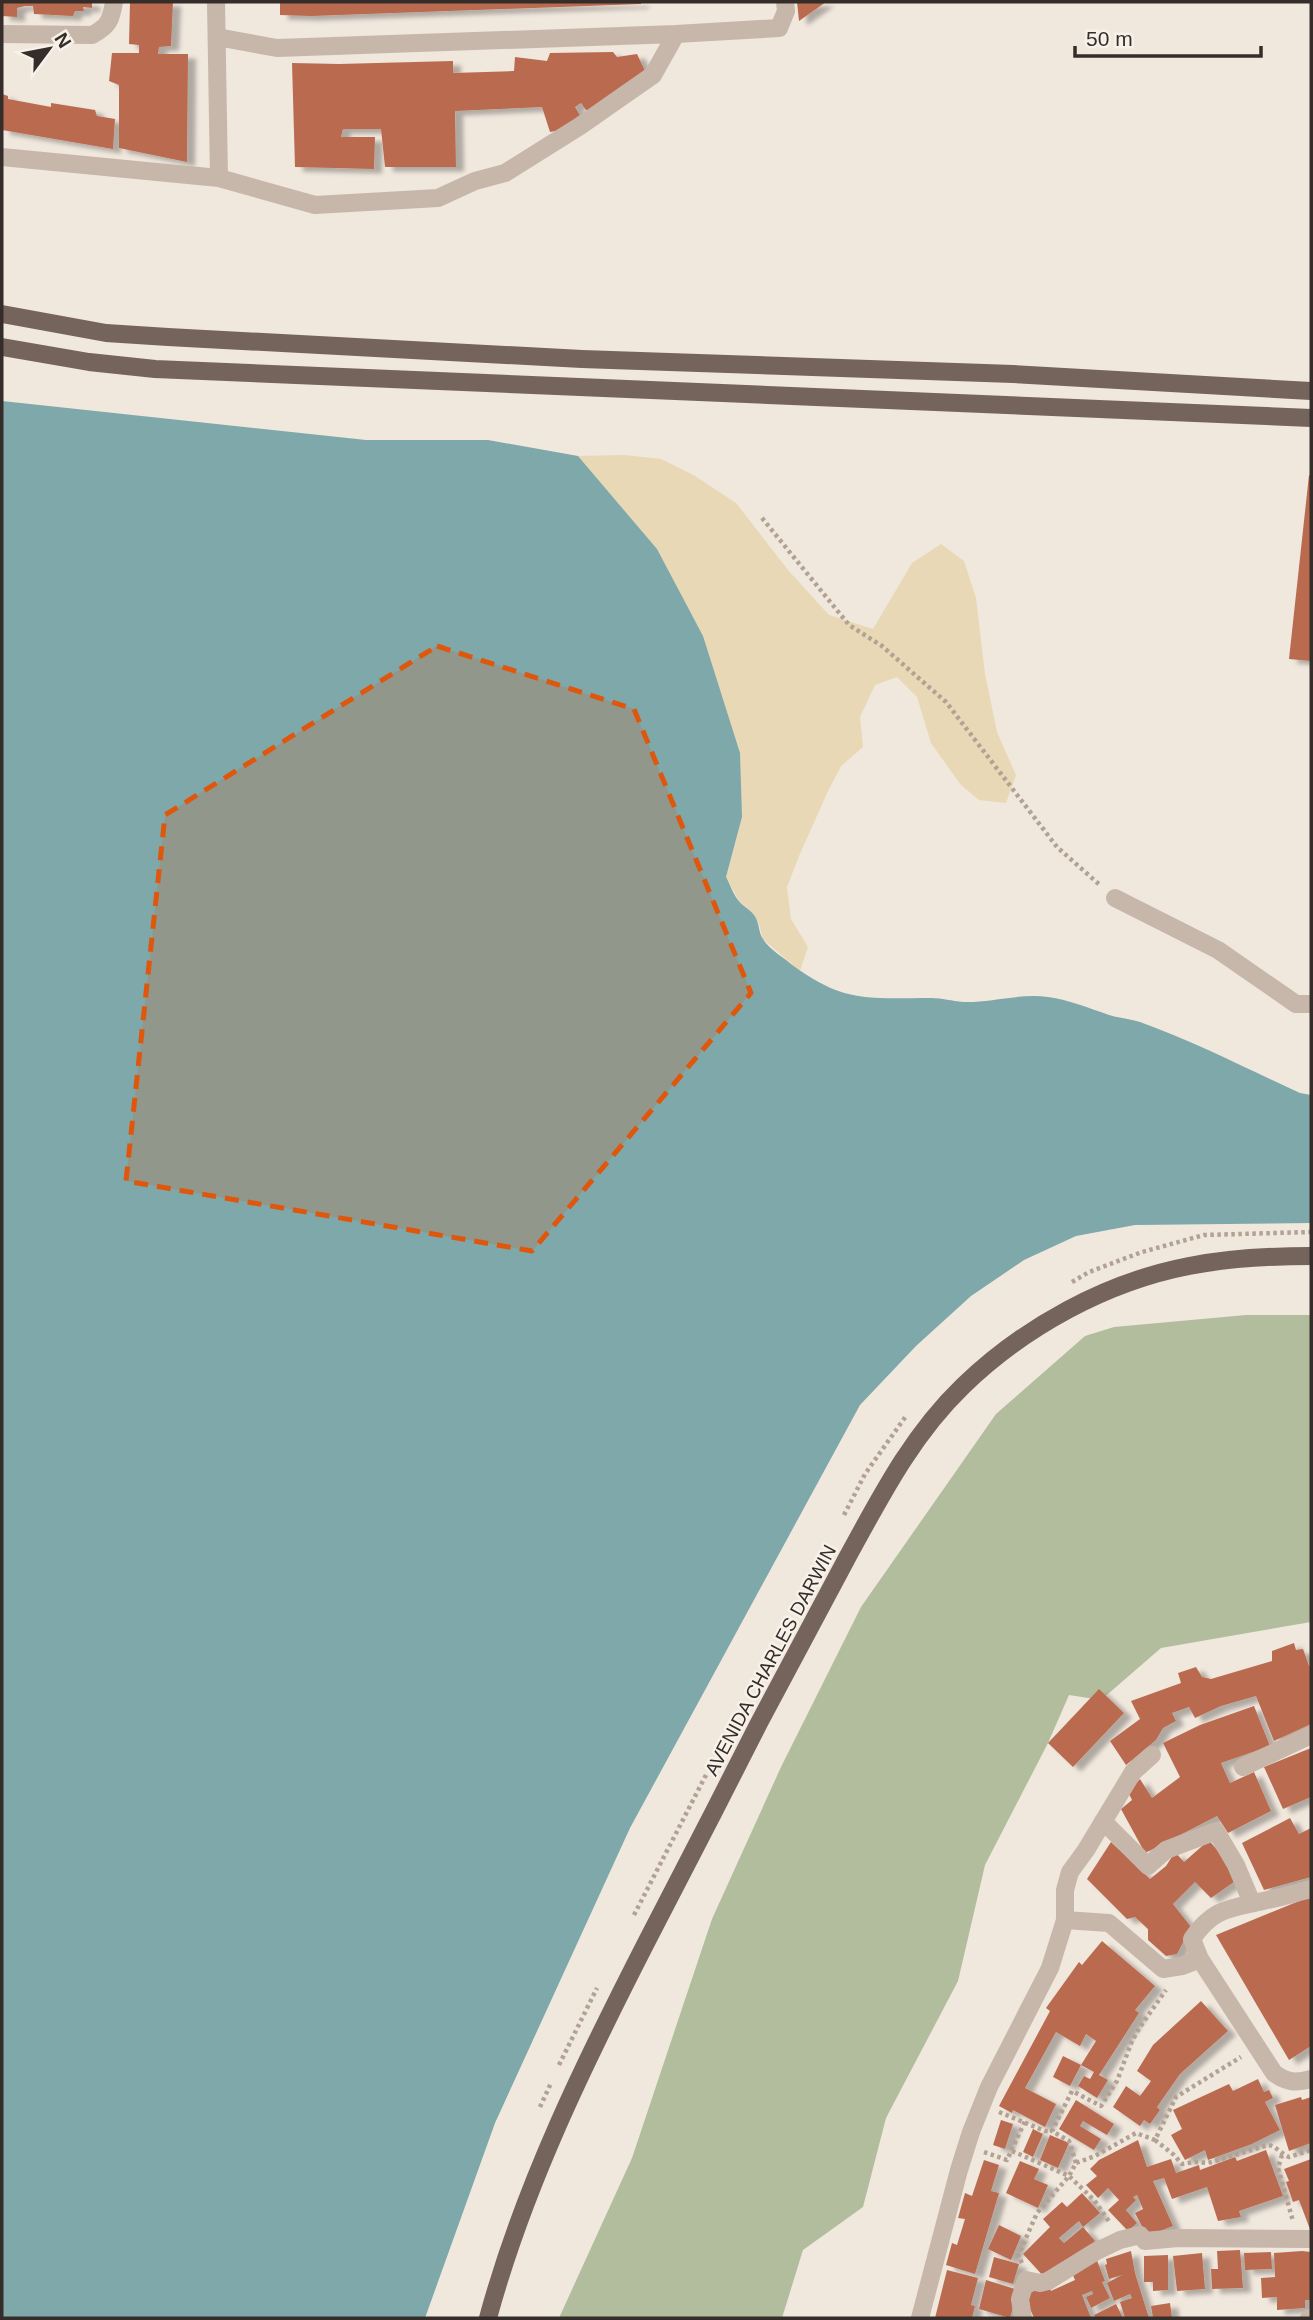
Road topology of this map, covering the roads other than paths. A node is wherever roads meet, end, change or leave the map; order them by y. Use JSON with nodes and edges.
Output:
{"nodes":[{"id":1,"x":114,"y":2,"type":"edge"},
{"id":2,"x":216,"y":2,"type":"edge"},
{"id":3,"x":785,"y":2,"type":"edge"},
{"id":4,"x":2,"y":34,"type":"edge"},
{"id":5,"x":676,"y":34,"type":"junction"},
{"id":6,"x":217,"y":37,"type":"junction"},
{"id":7,"x":2,"y":157,"type":"edge"},
{"id":8,"x":219,"y":178,"type":"junction"},
{"id":9,"x":2,"y":314,"type":"edge"},
{"id":10,"x":2,"y":347,"type":"edge"},
{"id":11,"x":1311,"y":391,"type":"edge"},
{"id":12,"x":1311,"y":418,"type":"edge"},
{"id":13,"x":1115,"y":898,"type":"road end"},
{"id":14,"x":1311,"y":1004,"type":"edge"},
{"id":15,"x":1311,"y":1256,"type":"edge"},
{"id":16,"x":1311,"y":1735,"type":"edge"},
{"id":17,"x":1152,"y":1755,"type":"dead end"},
{"id":18,"x":1243,"y":1767,"type":"dead end"},
{"id":19,"x":1103,"y":1821,"type":"junction"},
{"id":20,"x":1311,"y":1889,"type":"edge"},
{"id":21,"x":1252,"y":1903,"type":"junction"},
{"id":22,"x":1065,"y":1920,"type":"junction"},
{"id":23,"x":1200,"y":1959,"type":"junction"},
{"id":24,"x":1311,"y":2079,"type":"edge"},
{"id":25,"x":1304,"y":2239,"type":"edge"},
{"id":26,"x":488,"y":2318,"type":"edge"},
{"id":27,"x":920,"y":2318,"type":"edge"},
{"id":28,"x":1023,"y":2318,"type":"edge"}],
"edges":[{"from":1,"to":4,"type":"street"},
{"from":2,"to":6,"type":"street"},
{"from":3,"to":5,"type":"street"},
{"from":5,"to":6,"type":"street"},
{"from":5,"to":8,"type":"street"},
{"from":6,"to":8,"type":"street"},
{"from":7,"to":8,"type":"street"},
{"from":9,"to":11,"type":"main road"},
{"from":10,"to":12,"type":"main road"},
{"from":13,"to":14,"type":"street"},
{"from":15,"to":26,"type":"main road","name":"AVENIDA CHARLES DARWIN"},
{"from":16,"to":18,"type":"street"},
{"from":17,"to":19,"type":"street"},
{"from":19,"to":21,"type":"street"},
{"from":19,"to":22,"type":"street"},
{"from":20,"to":21,"type":"street"},
{"from":21,"to":23,"type":"street"},
{"from":22,"to":23,"type":"street"},
{"from":22,"to":27,"type":"street"},
{"from":23,"to":24,"type":"street"},
{"from":25,"to":28,"type":"street"}]}
